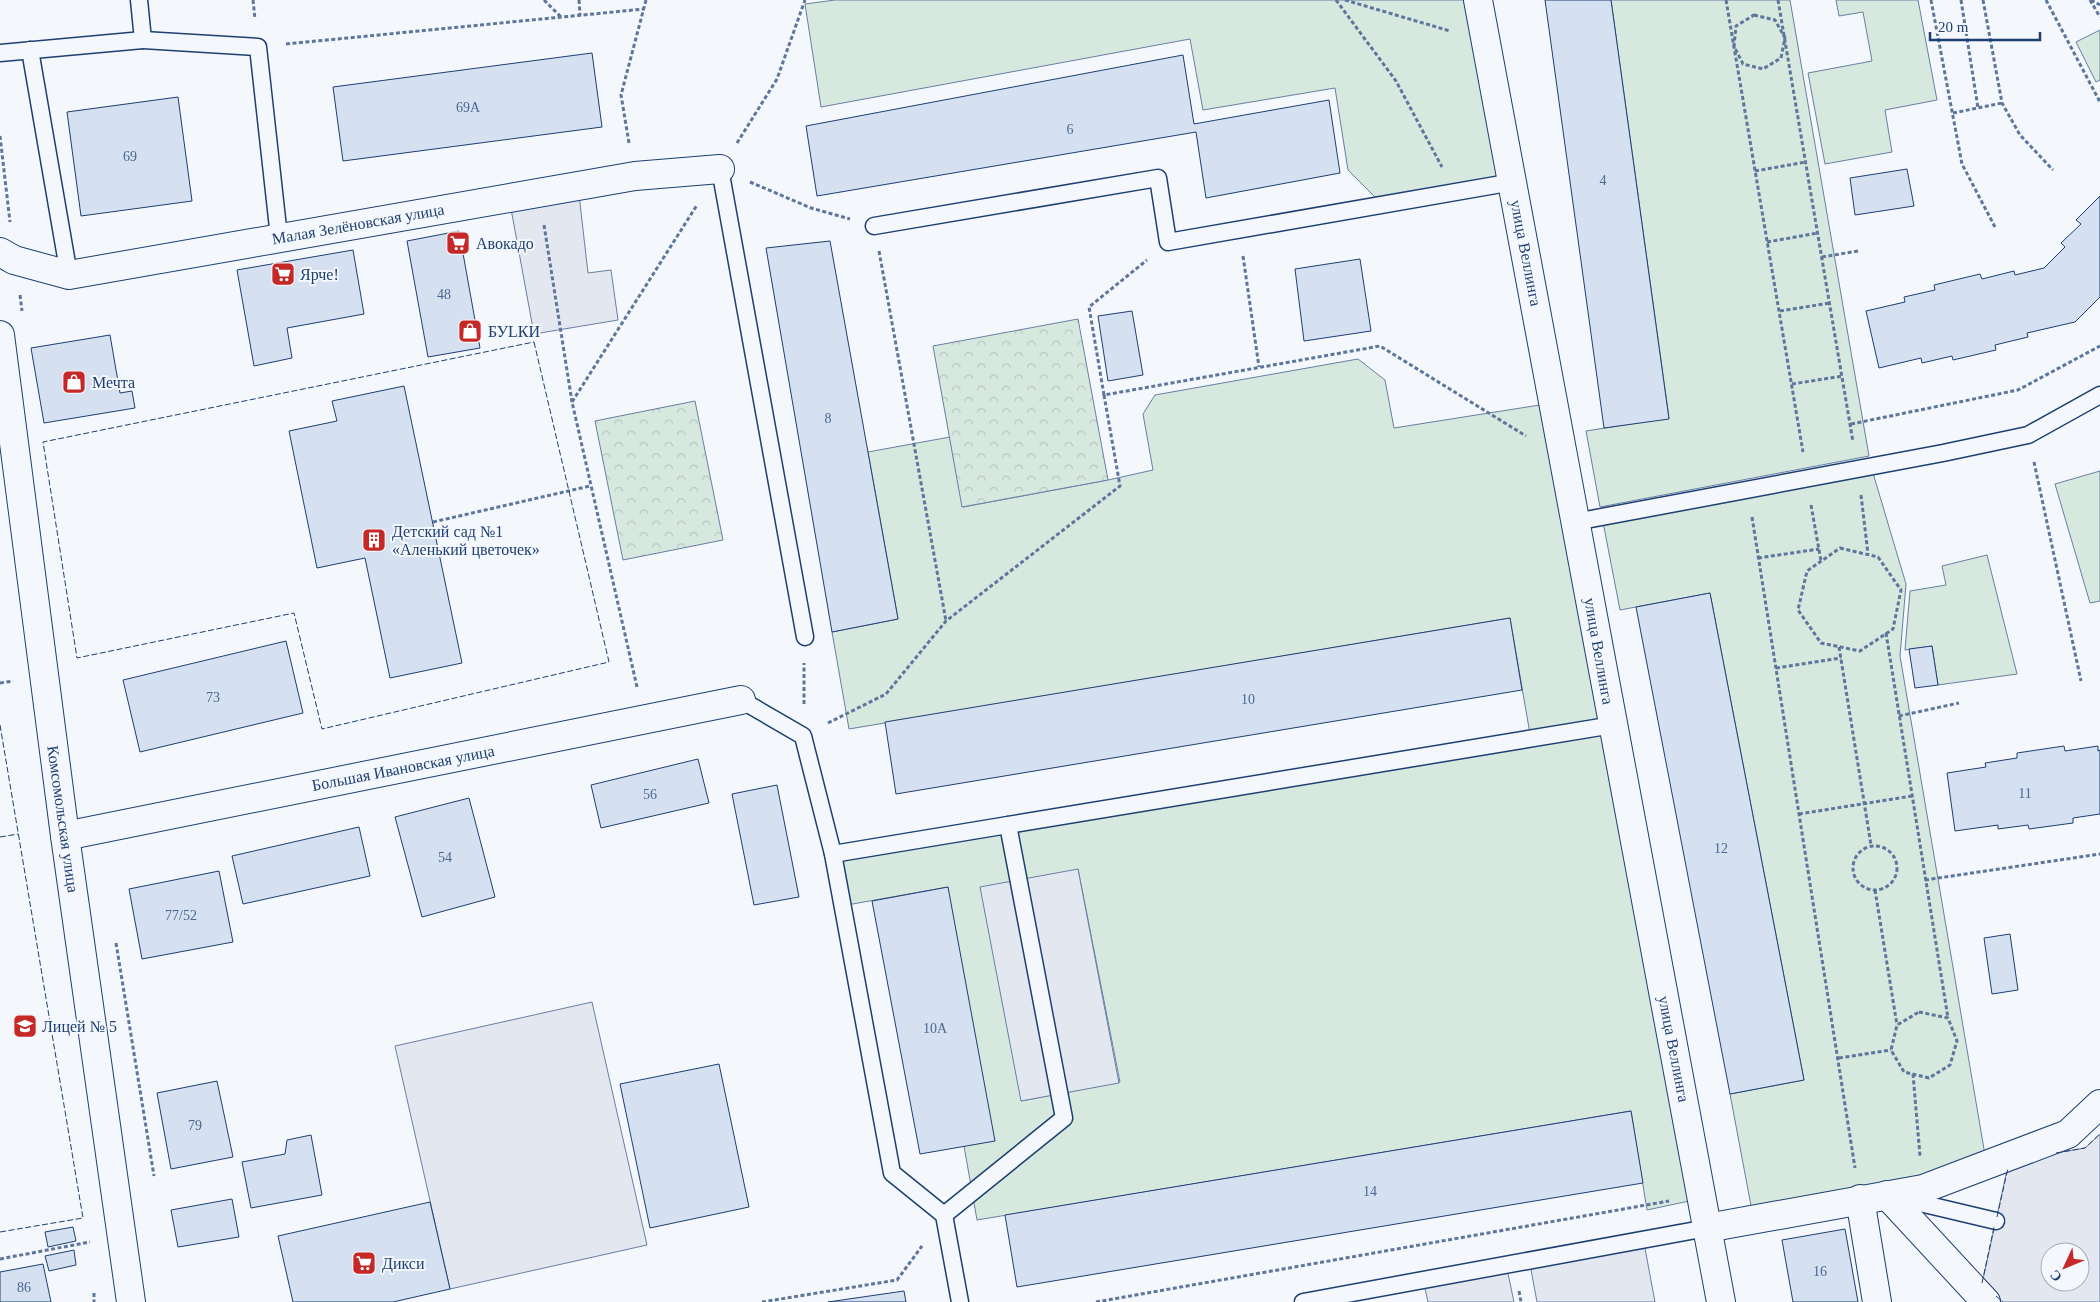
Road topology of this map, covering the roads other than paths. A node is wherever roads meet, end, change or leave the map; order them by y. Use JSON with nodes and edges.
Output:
{"nodes":[{"id":1,"x":139,"y":0,"type":"edge"},
{"id":2,"x":1478,"y":0,"type":"edge"},
{"id":3,"x":143,"y":40,"type":"junction"},
{"id":4,"x":30,"y":50,"type":"junction"},
{"id":5,"x":0,"y":53,"type":"edge"},
{"id":6,"x":720,"y":169,"type":"joint"},
{"id":7,"x":1513,"y":182,"type":"junction"},
{"id":8,"x":874,"y":226,"type":"road end"},
{"id":9,"x":280,"y":237,"type":"junction"},
{"id":10,"x":0,"y":252,"type":"edge"},
{"id":11,"x":69,"y":275,"type":"junction"},
{"id":12,"x":0,"y":335,"type":"edge"},
{"id":13,"x":2100,"y":395,"type":"edge"},
{"id":14,"x":1576,"y":522,"type":"junction"},
{"id":15,"x":805,"y":638,"type":"road end"},
{"id":16,"x":741,"y":700,"type":"joint"},
{"id":17,"x":1613,"y":725,"type":"junction"},
{"id":18,"x":1008,"y":825,"type":"junction"},
{"id":19,"x":65,"y":836,"type":"junction"},
{"id":20,"x":833,"y":854,"type":"junction"},
{"id":21,"x":2100,"y":1104,"type":"edge"},
{"id":22,"x":1888,"y":1195,"type":"junction"},
{"id":23,"x":1860,"y":1199,"type":"junction"},
{"id":24,"x":944,"y":1215,"type":"junction"},
{"id":25,"x":1996,"y":1222,"type":"dead end"},
{"id":26,"x":1707,"y":1228,"type":"junction"},
{"id":27,"x":131,"y":1302,"type":"edge"},
{"id":28,"x":960,"y":1302,"type":"edge"},
{"id":29,"x":1304,"y":1302,"type":"edge"},
{"id":30,"x":1721,"y":1302,"type":"edge"},
{"id":31,"x":1877,"y":1302,"type":"edge"},
{"id":32,"x":1986,"y":1302,"type":"edge"}],
"edges":[{"from":1,"to":3,"type":"lane"},
{"from":2,"to":7,"type":"street","name":"улица Веллинга"},
{"from":3,"to":4,"type":"lane"},
{"from":3,"to":9,"type":"lane"},
{"from":4,"to":5,"type":"lane"},
{"from":4,"to":11,"type":"lane"},
{"from":6,"to":9,"type":"street","name":"Малая Зелёновская улица"},
{"from":6,"to":15,"type":"lane"},
{"from":7,"to":8,"type":"lane"},
{"from":7,"to":14,"type":"street","name":"улица Веллинга"},
{"from":9,"to":11,"type":"street","name":"Малая Зелёновская улица"},
{"from":10,"to":11,"type":"street","name":"Малая Зелёновская улица"},
{"from":12,"to":19,"type":"street","name":"Комсомольская улица"},
{"from":13,"to":14,"type":"lane"},
{"from":14,"to":17,"type":"street","name":"улица Веллинга"},
{"from":16,"to":19,"type":"street","name":"Большая Ивановская улица"},
{"from":16,"to":20,"type":"lane"},
{"from":17,"to":18,"type":"lane"},
{"from":17,"to":26,"type":"street","name":"улица Веллинга"},
{"from":18,"to":20,"type":"lane"},
{"from":18,"to":24,"type":"lane"},
{"from":19,"to":27,"type":"street","name":"Комсомольская улица"},
{"from":20,"to":24,"type":"lane"},
{"from":21,"to":22,"type":"street"},
{"from":22,"to":23,"type":"street"},
{"from":22,"to":25,"type":"lane"},
{"from":22,"to":32,"type":"street"},
{"from":23,"to":26,"type":"street"},
{"from":23,"to":31,"type":"street"},
{"from":24,"to":28,"type":"lane"},
{"from":26,"to":29,"type":"lane"},
{"from":26,"to":30,"type":"street","name":"улица Веллинга"}]}
